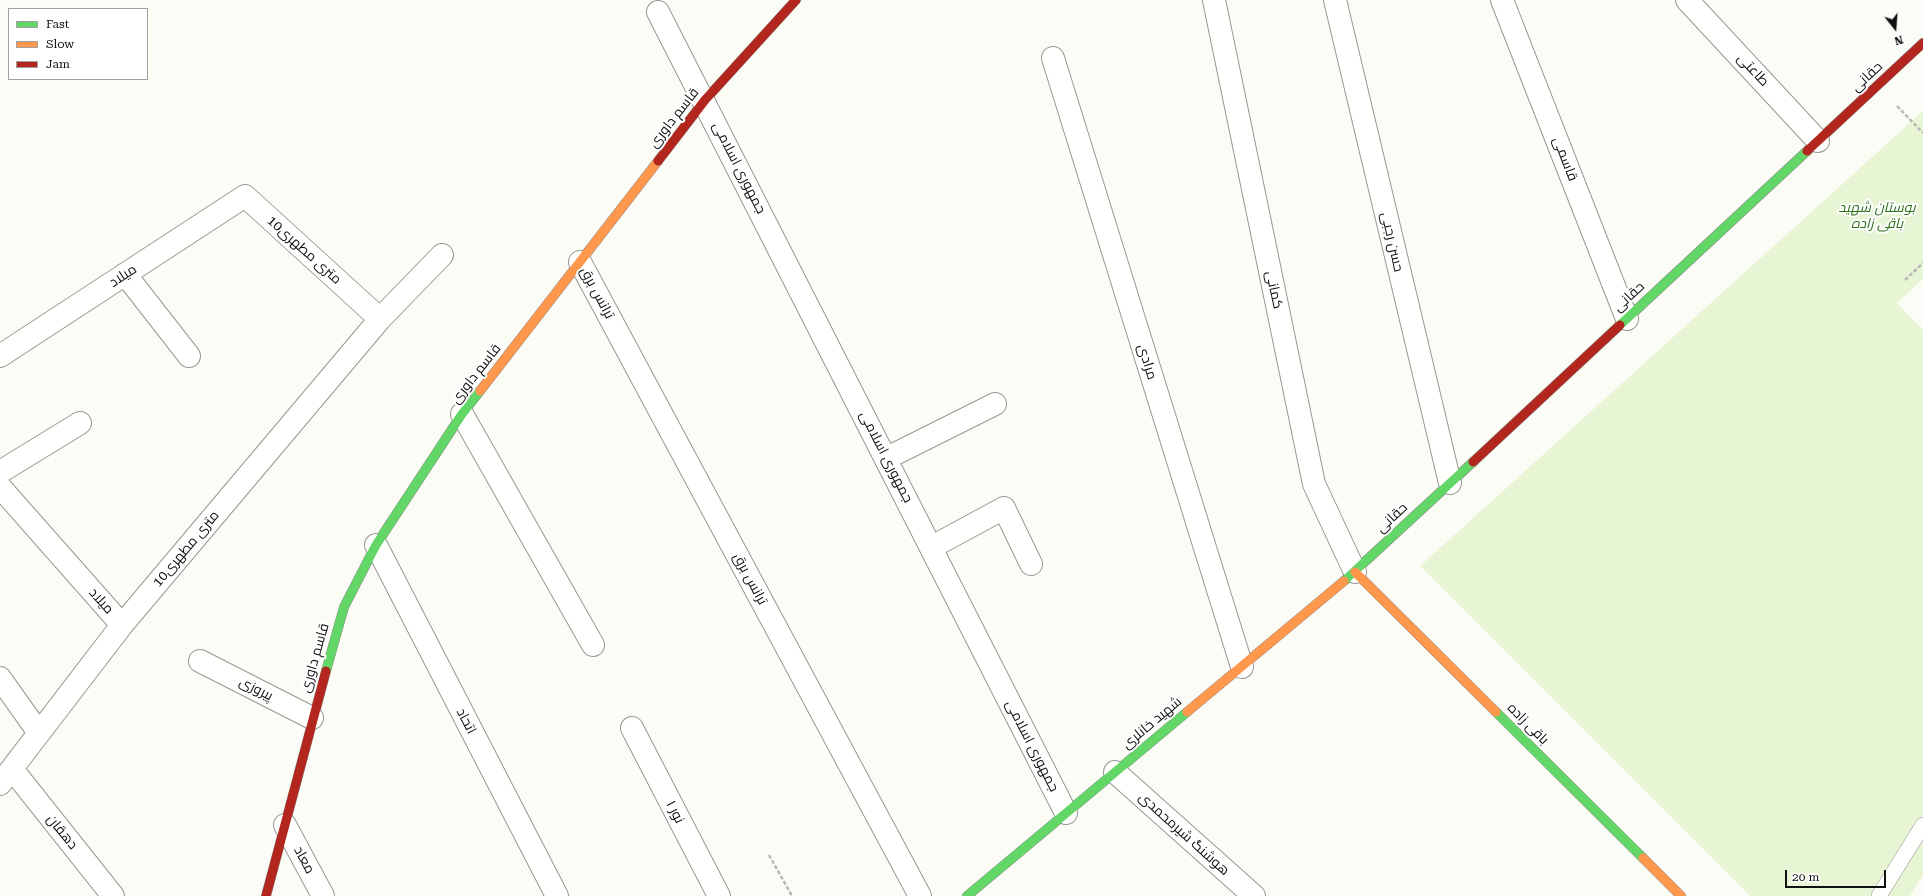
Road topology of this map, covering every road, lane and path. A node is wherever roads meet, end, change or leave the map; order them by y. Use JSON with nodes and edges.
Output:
{"nodes":[{"id":1,"x":796,"y":0,"type":"edge"},
{"id":2,"x":1214,"y":0,"type":"edge"},
{"id":3,"x":1334,"y":0,"type":"edge"},
{"id":4,"x":1502,"y":0,"type":"edge"},
{"id":5,"x":1687,"y":0,"type":"edge"},
{"id":6,"x":658,"y":12,"type":"dead end"},
{"id":7,"x":1923,"y":43,"type":"edge"},
{"id":8,"x":1053,"y":58,"type":"dead end"},
{"id":9,"x":1877,"y":86,"type":"junction"},
{"id":10,"x":705,"y":100,"type":"junction"},
{"id":11,"x":1923,"y":133,"type":"edge"},
{"id":12,"x":1818,"y":141,"type":"junction"},
{"id":13,"x":245,"y":196,"type":"joint"},
{"id":14,"x":442,"y":255,"type":"dead end"},
{"id":15,"x":580,"y":262,"type":"junction"},
{"id":16,"x":1923,"y":263,"type":"edge"},
{"id":17,"x":125,"y":274,"type":"junction"},
{"id":18,"x":1905,"y":280,"type":"dead end"},
{"id":19,"x":380,"y":319,"type":"junction"},
{"id":20,"x":1627,"y":319,"type":"junction"},
{"id":21,"x":0,"y":356,"type":"edge"},
{"id":22,"x":190,"y":356,"type":"dead end"},
{"id":23,"x":995,"y":404,"type":"dead end"},
{"id":24,"x":462,"y":414,"type":"junction"},
{"id":25,"x":80,"y":424,"type":"dead end"},
{"id":26,"x":887,"y":458,"type":"junction"},
{"id":27,"x":0,"y":472,"type":"edge"},
{"id":28,"x":1450,"y":484,"type":"junction"},
{"id":29,"x":0,"y":487,"type":"edge"},
{"id":30,"x":376,"y":545,"type":"junction"},
{"id":31,"x":932,"y":547,"type":"junction"},
{"id":32,"x":1031,"y":564,"type":"dead end"},
{"id":33,"x":1355,"y":572,"type":"junction"},
{"id":34,"x":122,"y":625,"type":"junction"},
{"id":35,"x":593,"y":645,"type":"dead end"},
{"id":36,"x":200,"y":661,"type":"dead end"},
{"id":37,"x":1242,"y":667,"type":"junction"},
{"id":38,"x":0,"y":678,"type":"edge"},
{"id":39,"x":312,"y":718,"type":"junction"},
{"id":40,"x":632,"y":728,"type":"dead end"},
{"id":41,"x":39,"y":734,"type":"junction"},
{"id":42,"x":1115,"y":772,"type":"junction"},
{"id":43,"x":6,"y":776,"type":"edge"},
{"id":44,"x":1066,"y":813,"type":"junction"},
{"id":45,"x":284,"y":825,"type":"junction"},
{"id":46,"x":1923,"y":825,"type":"edge"},
{"id":47,"x":769,"y":855,"type":"dead end"},
{"id":48,"x":113,"y":896,"type":"edge"},
{"id":49,"x":266,"y":896,"type":"edge"},
{"id":50,"x":323,"y":896,"type":"edge"},
{"id":51,"x":557,"y":896,"type":"edge"},
{"id":52,"x":719,"y":896,"type":"edge"},
{"id":53,"x":792,"y":896,"type":"edge"},
{"id":54,"x":920,"y":896,"type":"edge"},
{"id":55,"x":967,"y":896,"type":"edge"},
{"id":56,"x":1254,"y":896,"type":"edge"},
{"id":57,"x":1681,"y":896,"type":"edge"},
{"id":58,"x":1880,"y":896,"type":"edge"}],
"edges":[{"from":1,"to":10,"type":"street","name":"قاسم داوری"},
{"from":2,"to":33,"type":"street","name":"کمانی"},
{"from":3,"to":28,"type":"street","name":"حسن رجبی"},
{"from":4,"to":20,"type":"street","name":"قاسمی"},
{"from":5,"to":12,"type":"street","name":"طاعتی"},
{"from":6,"to":10,"type":"street","name":"جمهوری اسلامی"},
{"from":7,"to":9,"type":"street","name":"حقانی"},
{"from":8,"to":37,"type":"street","name":"مرادی"},
{"from":9,"to":11,"type":"path"},
{"from":9,"to":12,"type":"street","name":"حقانی"},
{"from":10,"to":15,"type":"street","name":"قاسم داوری"},
{"from":10,"to":26,"type":"street","name":"جمهوری اسلامی"},
{"from":12,"to":20,"type":"street","name":"حقانی"},
{"from":13,"to":17,"type":"street","name":"میلاد"},
{"from":13,"to":19,"type":"street","name":"10متری مطهری"},
{"from":14,"to":19,"type":"street","name":"10متری مطهری"},
{"from":15,"to":24,"type":"street","name":"قاسم داوری"},
{"from":15,"to":54,"type":"street","name":"ترانس برق"},
{"from":16,"to":18,"type":"path"},
{"from":17,"to":21,"type":"street","name":"میلاد"},
{"from":17,"to":22,"type":"street"},
{"from":19,"to":34,"type":"street","name":"10متری مطهری"},
{"from":20,"to":28,"type":"street","name":"حقانی"},
{"from":23,"to":26,"type":"street"},
{"from":24,"to":30,"type":"street","name":"قاسم داوری"},
{"from":24,"to":35,"type":"street"},
{"from":25,"to":27,"type":"street"},
{"from":26,"to":31,"type":"street","name":"جمهوری اسلامی"},
{"from":28,"to":33,"type":"street","name":"حقانی"},
{"from":29,"to":34,"type":"street","name":"میلاد"},
{"from":30,"to":39,"type":"street","name":"قاسم داوری"},
{"from":30,"to":51,"type":"street","name":"اتحاد"},
{"from":31,"to":32,"type":"street"},
{"from":31,"to":44,"type":"street","name":"جمهوری اسلامی"},
{"from":33,"to":37,"type":"street","name":"شهید خانلری"},
{"from":33,"to":57,"type":"street","name":"باقی زاده"},
{"from":34,"to":41,"type":"street","name":"10متری مطهری"},
{"from":36,"to":39,"type":"street","name":"پیروزی"},
{"from":37,"to":42,"type":"street","name":"شهید خانلری"},
{"from":38,"to":41,"type":"street"},
{"from":39,"to":45,"type":"street","name":"قاسم داوری"},
{"from":40,"to":52,"type":"street","name":"نور ۱"},
{"from":41,"to":43,"type":"street","name":"10متری مطهری"},
{"from":42,"to":44,"type":"street","name":"شهید خانلری"},
{"from":42,"to":56,"type":"street","name":"هوشنگ شیرمحمدی"},
{"from":43,"to":48,"type":"street","name":"دهقان"},
{"from":44,"to":55,"type":"street","name":"شهید خانلری"},
{"from":45,"to":49,"type":"street","name":"قاسم داوری"},
{"from":45,"to":50,"type":"street","name":"معاد"},
{"from":46,"to":58,"type":"lane"},
{"from":47,"to":53,"type":"path"}]}
